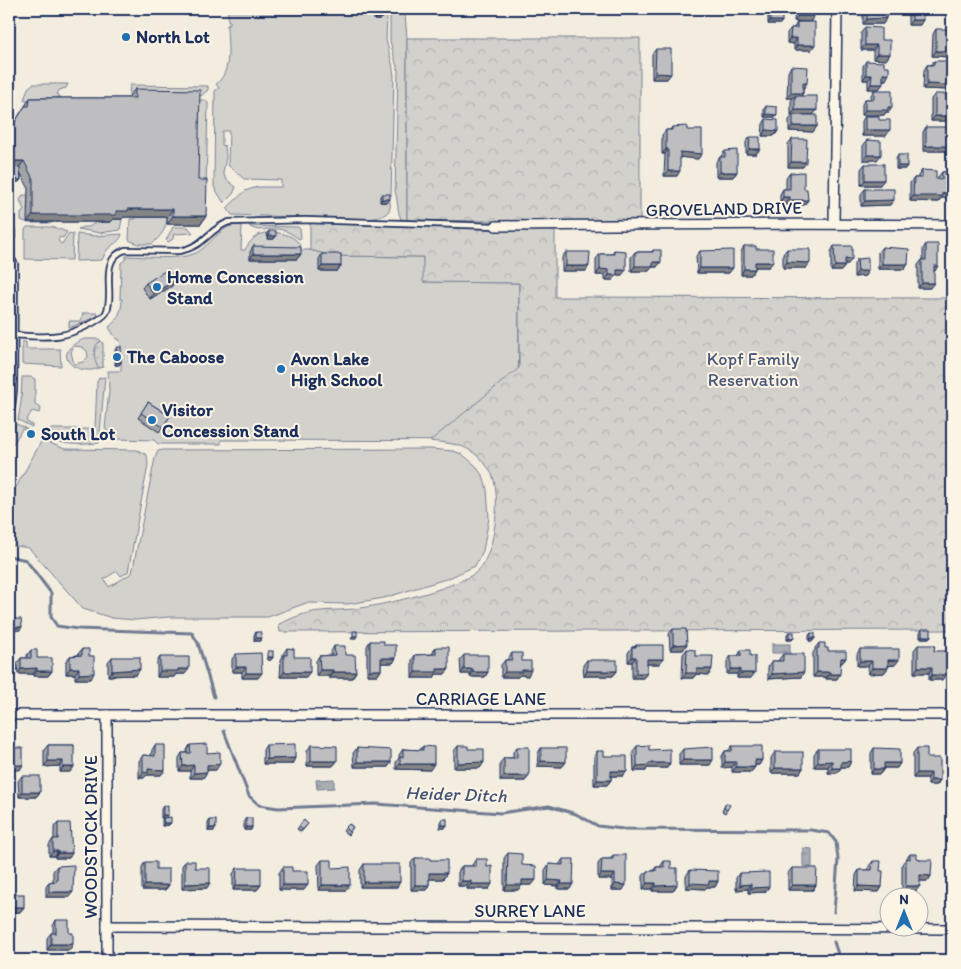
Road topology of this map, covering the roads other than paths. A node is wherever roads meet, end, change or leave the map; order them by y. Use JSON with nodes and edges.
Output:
{"nodes":[{"id":1,"x":837,"y":9,"type":"edge"},
{"id":2,"x":9,"y":223,"type":"edge"},
{"id":3,"x":834,"y":223,"type":"junction"},
{"id":4,"x":952,"y":225,"type":"edge"},
{"id":5,"x":496,"y":226,"type":"joint"},
{"id":6,"x":9,"y":245,"type":"edge"},
{"id":7,"x":9,"y":255,"type":"edge"},
{"id":8,"x":14,"y":335,"type":"junction"},
{"id":9,"x":9,"y":413,"type":"edge"},
{"id":10,"x":9,"y":714,"type":"edge"},
{"id":11,"x":107,"y":715,"type":"junction"},
{"id":12,"x":952,"y":715,"type":"edge"},
{"id":13,"x":107,"y":926,"type":"junction"},
{"id":14,"x":952,"y":928,"type":"edge"},
{"id":15,"x":107,"y":960,"type":"edge"}],
"edges":[{"from":1,"to":3,"type":"street"},
{"from":2,"to":6,"type":"lane"},
{"from":3,"to":4,"type":"street","name":"GROVELAND DRIVE"},
{"from":3,"to":5,"type":"street","name":"GROVELAND DRIVE"},
{"from":5,"to":8,"type":"lane"},
{"from":7,"to":8,"type":"lane"},
{"from":8,"to":9,"type":"lane"},
{"from":10,"to":11,"type":"street","name":"CARRIAGE LANE"},
{"from":11,"to":12,"type":"street","name":"CARRIAGE LANE"},
{"from":11,"to":13,"type":"street","name":"WOODSTOCK DRIVE"},
{"from":13,"to":14,"type":"street","name":"SURREY LANE"},
{"from":13,"to":15,"type":"street","name":"WOODSTOCK DRIVE"}]}
